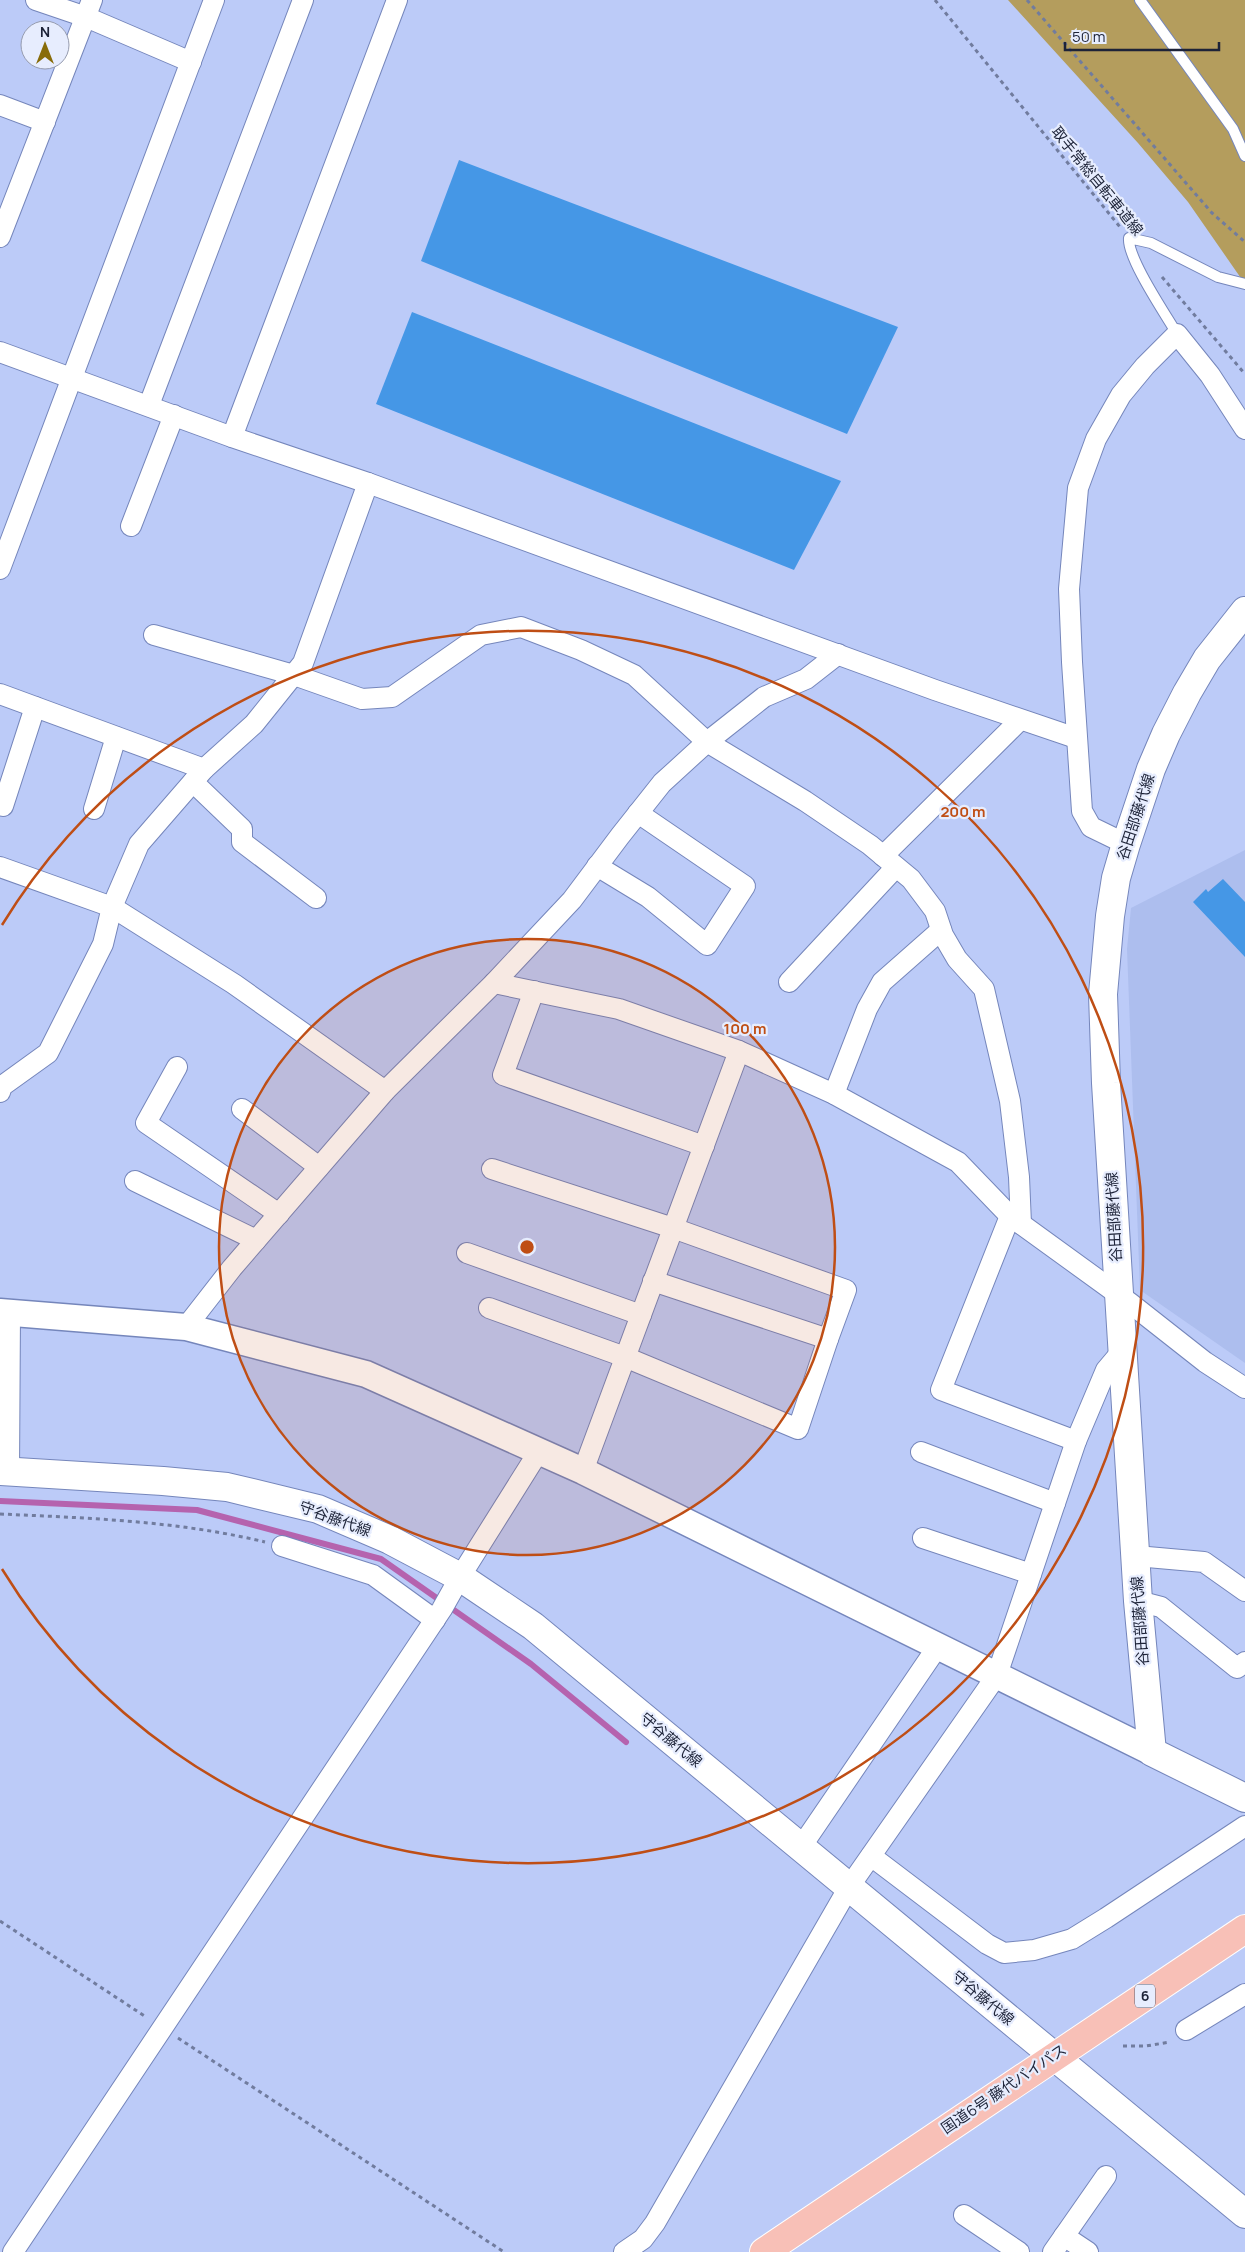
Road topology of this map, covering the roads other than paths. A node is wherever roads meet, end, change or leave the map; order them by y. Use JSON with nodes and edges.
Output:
{"nodes":[{"id":1,"x":214,"y":0,"type":"edge"},
{"id":2,"x":303,"y":0,"type":"edge"},
{"id":3,"x":397,"y":0,"type":"edge"},
{"id":4,"x":1140,"y":0,"type":"edge"},
{"id":5,"x":48,"y":2,"type":"edge"},
{"id":6,"x":89,"y":9,"type":"edge"},
{"id":7,"x":191,"y":62,"type":"junction"},
{"id":8,"x":0,"y":105,"type":"edge"},
{"id":9,"x":45,"y":122,"type":"junction"},
{"id":10,"x":1245,"y":156,"type":"edge"},
{"id":11,"x":1,"y":232,"type":"edge"},
{"id":12,"x":1245,"y":284,"type":"edge"},
{"id":13,"x":1177,"y":334,"type":"junction"},
{"id":14,"x":0,"y":352,"type":"edge"},
{"id":15,"x":74,"y":378,"type":"junction"},
{"id":16,"x":149,"y":406,"type":"junction"},
{"id":17,"x":174,"y":415,"type":"junction"},
{"id":18,"x":1245,"y":428,"type":"edge"},
{"id":19,"x":232,"y":437,"type":"junction"},
{"id":20,"x":368,"y":483,"type":"junction"},
{"id":21,"x":131,"y":526,"type":"dead end"},
{"id":22,"x":0,"y":569,"type":"edge"},
{"id":23,"x":1245,"y":611,"type":"edge"},
{"id":24,"x":154,"y":634,"type":"dead end"},
{"id":25,"x":838,"y":654,"type":"junction"},
{"id":26,"x":294,"y":675,"type":"junction"},
{"id":27,"x":0,"y":694,"type":"edge"},
{"id":28,"x":35,"y":707,"type":"junction"},
{"id":29,"x":1020,"y":720,"type":"junction"},
{"id":30,"x":116,"y":737,"type":"junction"},
{"id":31,"x":1076,"y":738,"type":"junction"},
{"id":32,"x":707,"y":742,"type":"junction"},
{"id":33,"x":198,"y":776,"type":"junction"},
{"id":34,"x":2,"y":806,"type":"dead end"},
{"id":35,"x":94,"y":809,"type":"dead end"},
{"id":36,"x":638,"y":813,"type":"junction"},
{"id":37,"x":1126,"y":844,"type":"junction"},
{"id":38,"x":890,"y":861,"type":"junction"},
{"id":39,"x":597,"y":866,"type":"junction"},
{"id":40,"x":0,"y":867,"type":"edge"},
{"id":41,"x":316,"y":898,"type":"dead end"},
{"id":42,"x":112,"y":907,"type":"junction"},
{"id":43,"x":941,"y":930,"type":"junction"},
{"id":44,"x":789,"y":982,"type":"dead end"},
{"id":45,"x":494,"y":983,"type":"junction"},
{"id":46,"x":534,"y":991,"type":"junction"},
{"id":47,"x":738,"y":1051,"type":"junction"},
{"id":48,"x":177,"y":1067,"type":"dead end"},
{"id":49,"x":385,"y":1091,"type":"junction"},
{"id":50,"x":0,"y":1092,"type":"edge"},
{"id":51,"x":834,"y":1094,"type":"junction"},
{"id":52,"x":242,"y":1109,"type":"dead end"},
{"id":53,"x":704,"y":1146,"type":"junction"},
{"id":54,"x":319,"y":1167,"type":"junction"},
{"id":55,"x":492,"y":1169,"type":"dead end"},
{"id":56,"x":135,"y":1181,"type":"dead end"},
{"id":57,"x":279,"y":1214,"type":"junction"},
{"id":58,"x":1015,"y":1220,"type":"junction"},
{"id":59,"x":673,"y":1228,"type":"junction"},
{"id":60,"x":256,"y":1240,"type":"junction"},
{"id":61,"x":467,"y":1253,"type":"dead end"},
{"id":62,"x":654,"y":1281,"type":"junction"},
{"id":63,"x":1119,"y":1295,"type":"junction"},
{"id":64,"x":489,"y":1308,"type":"dead end"},
{"id":65,"x":5,"y":1312,"type":"edge"},
{"id":66,"x":641,"y":1315,"type":"junction"},
{"id":67,"x":186,"y":1327,"type":"junction"},
{"id":68,"x":828,"y":1340,"type":"junction"},
{"id":69,"x":1122,"y":1351,"type":"junction"},
{"id":70,"x":625,"y":1357,"type":"junction"},
{"id":71,"x":1245,"y":1388,"type":"edge"},
{"id":72,"x":1076,"y":1441,"type":"junction"},
{"id":73,"x":540,"y":1451,"type":"junction"},
{"id":74,"x":921,"y":1452,"type":"dead end"},
{"id":75,"x":583,"y":1471,"type":"junction"},
{"id":76,"x":5,"y":1472,"type":"edge"},
{"id":77,"x":1055,"y":1503,"type":"junction"},
{"id":78,"x":923,"y":1538,"type":"dead end"},
{"id":79,"x":282,"y":1546,"type":"road end"},
{"id":80,"x":1136,"y":1556,"type":"junction"},
{"id":81,"x":1031,"y":1574,"type":"junction"},
{"id":82,"x":460,"y":1577,"type":"junction"},
{"id":83,"x":1245,"y":1591,"type":"edge"},
{"id":84,"x":1138,"y":1601,"type":"junction"},
{"id":85,"x":435,"y":1620,"type":"junction"},
{"id":86,"x":938,"y":1646,"type":"junction"},
{"id":87,"x":1245,"y":1662,"type":"edge"},
{"id":88,"x":997,"y":1675,"type":"junction"},
{"id":89,"x":1152,"y":1752,"type":"junction"},
{"id":90,"x":1245,"y":1798,"type":"edge"},
{"id":91,"x":1245,"y":1826,"type":"edge"},
{"id":92,"x":800,"y":1847,"type":"junction"},
{"id":93,"x":871,"y":1856,"type":"junction"},
{"id":94,"x":849,"y":1887,"type":"junction"},
{"id":95,"x":1245,"y":1929,"type":"edge"},
{"id":96,"x":1245,"y":1994,"type":"edge"},
{"id":97,"x":1182,"y":2035,"type":"road end"},
{"id":98,"x":1054,"y":2056,"type":"junction"},
{"id":99,"x":1106,"y":2176,"type":"dead end"},
{"id":100,"x":1245,"y":2214,"type":"edge"},
{"id":101,"x":964,"y":2215,"type":"dead end"},
{"id":102,"x":1059,"y":2244,"type":"edge"},
{"id":103,"x":13,"y":2252,"type":"edge"},
{"id":104,"x":624,"y":2252,"type":"edge"},
{"id":105,"x":764,"y":2252,"type":"edge"},
{"id":106,"x":1020,"y":2252,"type":"edge"},
{"id":107,"x":1088,"y":2252,"type":"edge"}],
"edges":[{"from":1,"to":7,"type":"street"},
{"from":2,"to":16,"type":"street"},
{"from":3,"to":19,"type":"street"},
{"from":4,"to":10,"type":"lane"},
{"from":5,"to":6,"type":"street"},
{"from":6,"to":7,"type":"street"},
{"from":6,"to":9,"type":"street"},
{"from":7,"to":15,"type":"street"},
{"from":8,"to":9,"type":"street"},
{"from":9,"to":11,"type":"street"},
{"from":12,"to":13,"type":"lane"},
{"from":13,"to":18,"type":"street"},
{"from":13,"to":31,"type":"street"},
{"from":14,"to":15,"type":"street"},
{"from":15,"to":16,"type":"street"},
{"from":15,"to":22,"type":"street"},
{"from":16,"to":17,"type":"street"},
{"from":17,"to":19,"type":"street"},
{"from":17,"to":21,"type":"street"},
{"from":19,"to":20,"type":"street"},
{"from":20,"to":25,"type":"street"},
{"from":20,"to":26,"type":"street"},
{"from":23,"to":37,"type":"main road","name":"谷田部藤代線"},
{"from":24,"to":26,"type":"street"},
{"from":25,"to":29,"type":"street"},
{"from":25,"to":32,"type":"street"},
{"from":26,"to":32,"type":"street"},
{"from":26,"to":33,"type":"street"},
{"from":27,"to":28,"type":"street"},
{"from":28,"to":30,"type":"street"},
{"from":28,"to":34,"type":"street"},
{"from":29,"to":31,"type":"street"},
{"from":29,"to":38,"type":"street"},
{"from":30,"to":33,"type":"street"},
{"from":30,"to":35,"type":"street"},
{"from":31,"to":37,"type":"street"},
{"from":32,"to":36,"type":"street"},
{"from":32,"to":38,"type":"street"},
{"from":33,"to":41,"type":"street"},
{"from":33,"to":42,"type":"street"},
{"from":36,"to":39,"type":"street"},
{"from":36,"to":39,"type":"street"},
{"from":37,"to":63,"type":"main road","name":"谷田部藤代線"},
{"from":38,"to":43,"type":"street"},
{"from":38,"to":44,"type":"street"},
{"from":39,"to":45,"type":"street"},
{"from":40,"to":42,"type":"street"},
{"from":42,"to":49,"type":"street"},
{"from":42,"to":50,"type":"street"},
{"from":43,"to":51,"type":"street"},
{"from":43,"to":58,"type":"street"},
{"from":45,"to":46,"type":"street"},
{"from":45,"to":49,"type":"street"},
{"from":46,"to":47,"type":"street"},
{"from":46,"to":53,"type":"street"},
{"from":47,"to":51,"type":"street"},
{"from":47,"to":53,"type":"street"},
{"from":48,"to":57,"type":"street"},
{"from":49,"to":54,"type":"street"},
{"from":51,"to":58,"type":"street"},
{"from":52,"to":54,"type":"street"},
{"from":53,"to":59,"type":"street"},
{"from":54,"to":57,"type":"street"},
{"from":55,"to":59,"type":"street"},
{"from":56,"to":60,"type":"street"},
{"from":57,"to":60,"type":"street"},
{"from":58,"to":63,"type":"street"},
{"from":58,"to":72,"type":"street"},
{"from":59,"to":62,"type":"street"},
{"from":59,"to":68,"type":"street"},
{"from":60,"to":67,"type":"street"},
{"from":61,"to":66,"type":"street"},
{"from":62,"to":66,"type":"street"},
{"from":62,"to":68,"type":"street"},
{"from":63,"to":69,"type":"main road","name":"谷田部藤代線"},
{"from":63,"to":71,"type":"street"},
{"from":64,"to":70,"type":"street"},
{"from":65,"to":67,"type":"street"},
{"from":65,"to":76,"type":"street"},
{"from":66,"to":70,"type":"street"},
{"from":67,"to":73,"type":"street"},
{"from":68,"to":70,"type":"street"},
{"from":69,"to":72,"type":"street"},
{"from":69,"to":80,"type":"main road","name":"谷田部藤代線"},
{"from":70,"to":75,"type":"street"},
{"from":72,"to":77,"type":"street"},
{"from":73,"to":75,"type":"street"},
{"from":73,"to":82,"type":"street"},
{"from":74,"to":77,"type":"street"},
{"from":75,"to":86,"type":"street"},
{"from":76,"to":82,"type":"main road","name":"守谷藤代線"},
{"from":77,"to":81,"type":"street"},
{"from":78,"to":81,"type":"street"},
{"from":79,"to":85,"type":"street"},
{"from":80,"to":83,"type":"street"},
{"from":80,"to":84,"type":"main road","name":"谷田部藤代線"},
{"from":81,"to":88,"type":"street"},
{"from":82,"to":85,"type":"street"},
{"from":82,"to":92,"type":"main road","name":"守谷藤代線"},
{"from":84,"to":87,"type":"street"},
{"from":84,"to":89,"type":"main road","name":"谷田部藤代線"},
{"from":85,"to":103,"type":"street"},
{"from":86,"to":88,"type":"street"},
{"from":86,"to":92,"type":"street"},
{"from":88,"to":89,"type":"street"},
{"from":88,"to":93,"type":"street"},
{"from":89,"to":90,"type":"main road"},
{"from":91,"to":93,"type":"street"},
{"from":92,"to":94,"type":"main road","name":"守谷藤代線"},
{"from":93,"to":94,"type":"street"},
{"from":94,"to":98,"type":"main road","name":"守谷藤代線"},
{"from":94,"to":104,"type":"street"},
{"from":95,"to":98,"type":"highway","name":"国道6号 藤代バイパス","number":"6"},
{"from":96,"to":97,"type":"street"},
{"from":98,"to":100,"type":"main road","name":"守谷藤代線"},
{"from":98,"to":105,"type":"highway","name":"国道6号 藤代バイパス","number":"6"},
{"from":99,"to":102,"type":"street"},
{"from":101,"to":106,"type":"street"},
{"from":102,"to":107,"type":"street"}]}
